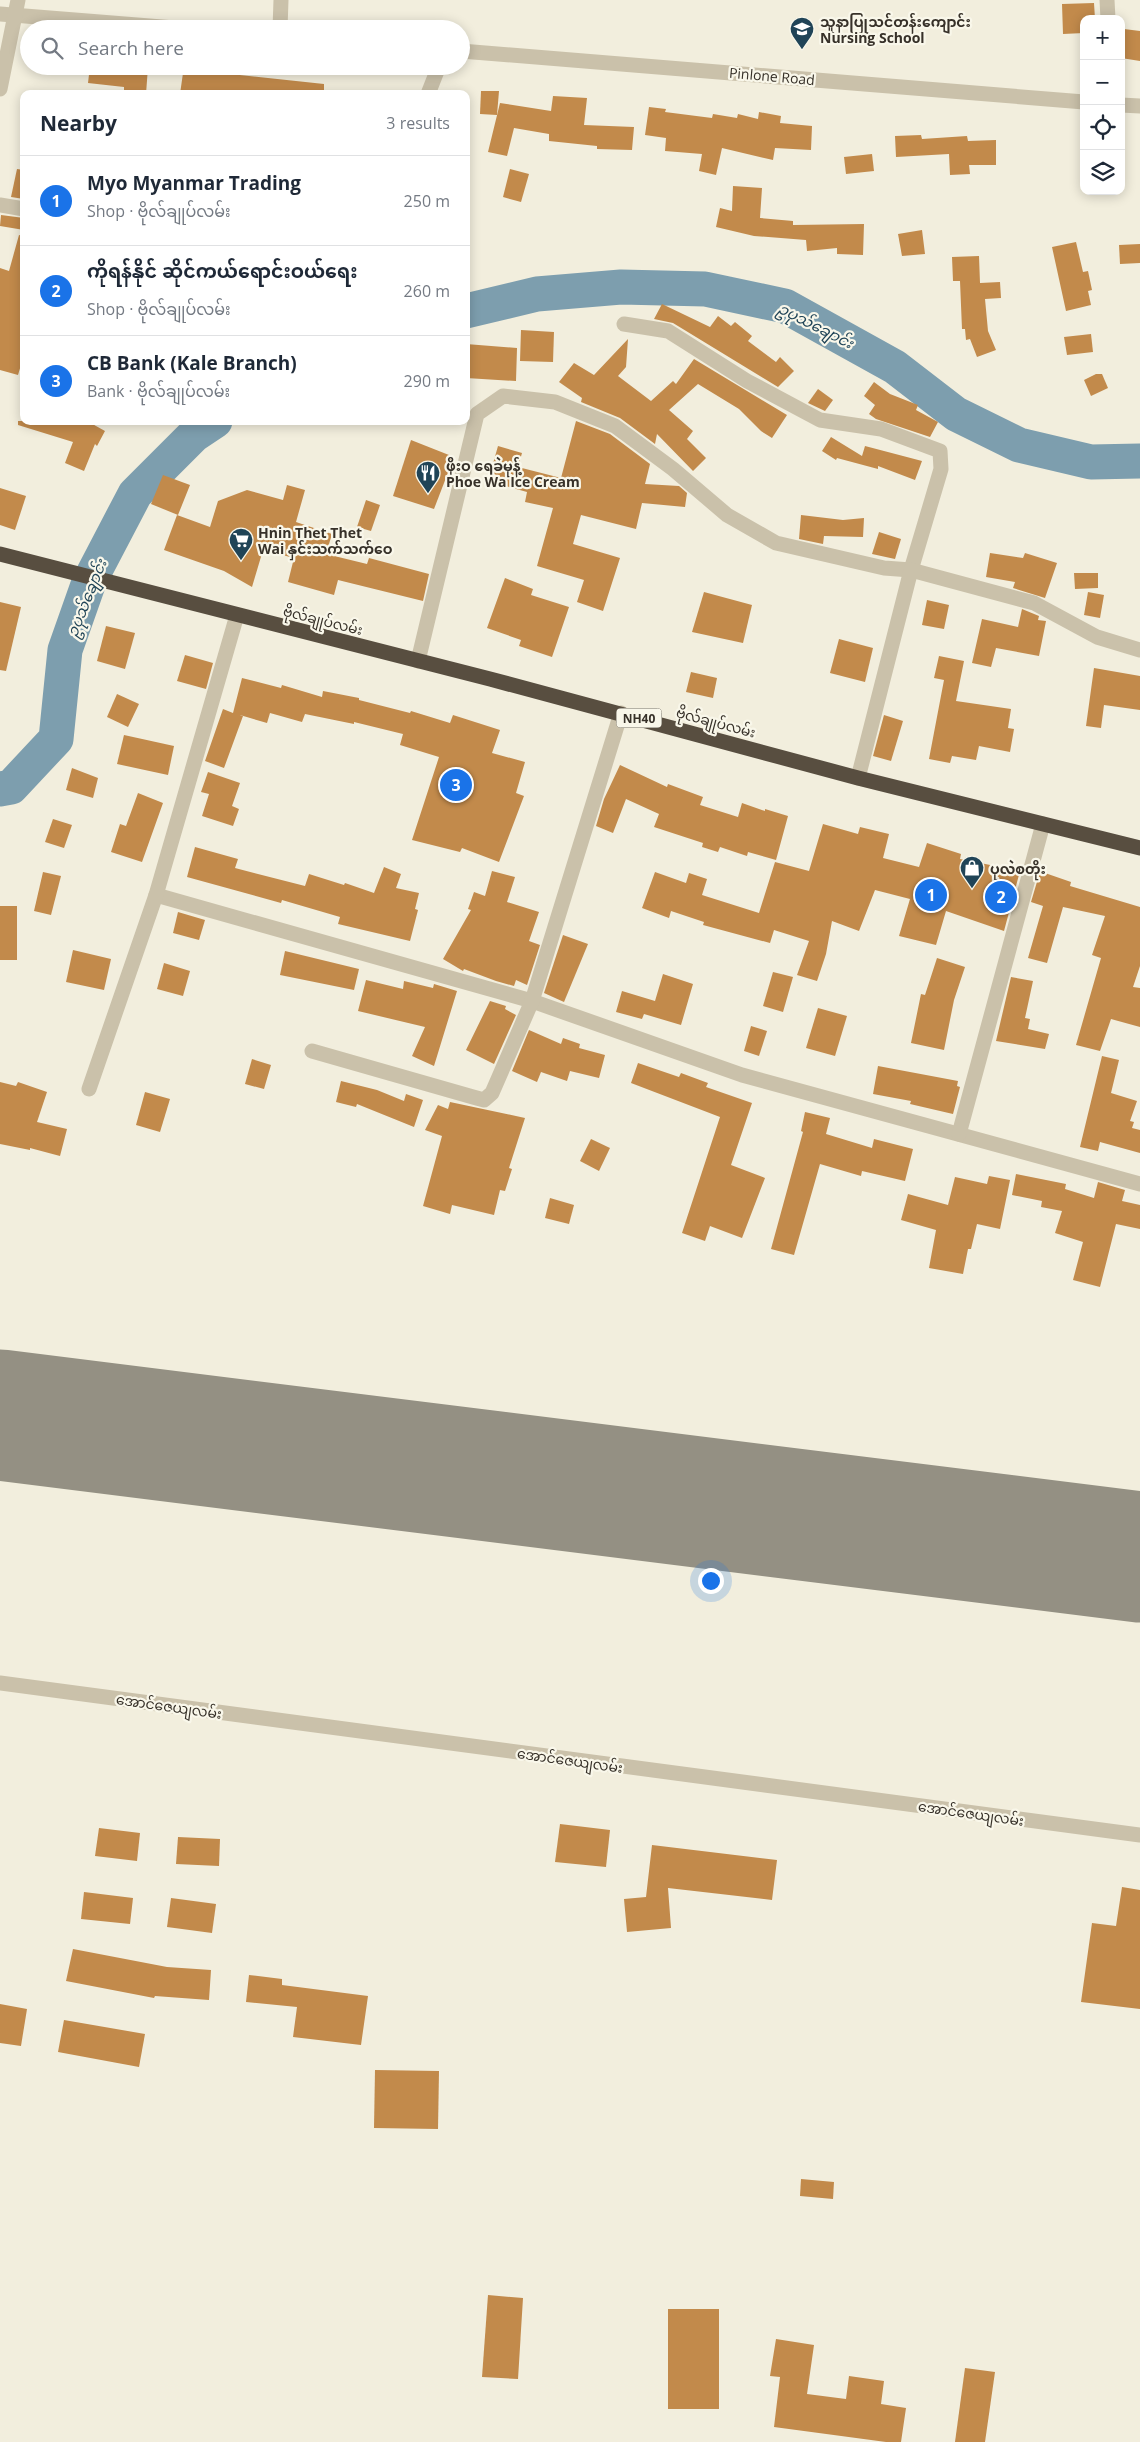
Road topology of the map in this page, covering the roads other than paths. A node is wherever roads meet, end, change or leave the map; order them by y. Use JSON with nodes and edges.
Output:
{"nodes":[{"id":1,"x":18,"y":0,"type":"edge"},
{"id":2,"x":280,"y":0,"type":"edge"},
{"id":3,"x":1107,"y":0,"type":"edge"},
{"id":4,"x":0,"y":14,"type":"edge"},
{"id":5,"x":16,"y":15,"type":"junction"},
{"id":6,"x":1108,"y":15,"type":"edge"},
{"id":7,"x":77,"y":20,"type":"edge"},
{"id":8,"x":280,"y":20,"type":"edge"},
{"id":9,"x":470,"y":52,"type":"edge"},
{"id":10,"x":435,"y":75,"type":"edge"},
{"id":11,"x":0,"y":88,"type":"edge"},
{"id":12,"x":430,"y":90,"type":"edge"},
{"id":13,"x":1080,"y":102,"type":"edge"},
{"id":14,"x":1125,"y":105,"type":"edge"},
{"id":15,"x":1140,"y":106,"type":"edge"},
{"id":16,"x":0,"y":205,"type":"edge"},
{"id":17,"x":20,"y":208,"type":"edge"},
{"id":18,"x":624,"y":324,"type":"dead end"},
{"id":19,"x":2,"y":555,"type":"edge"},
{"id":20,"x":911,"y":570,"type":"junction"},
{"id":21,"x":237,"y":615,"type":"junction"},
{"id":22,"x":1140,"y":650,"type":"edge"},
{"id":23,"x":418,"y":661,"type":"junction"},
{"id":24,"x":621,"y":713,"type":"junction"},
{"id":25,"x":858,"y":778,"type":"junction"},
{"id":26,"x":1043,"y":824,"type":"junction"},
{"id":27,"x":1140,"y":848,"type":"edge"},
{"id":28,"x":156,"y":895,"type":"junction"},
{"id":29,"x":532,"y":1001,"type":"junction"},
{"id":30,"x":312,"y":1051,"type":"dead end"},
{"id":31,"x":89,"y":1089,"type":"dead end"},
{"id":32,"x":959,"y":1134,"type":"junction"},
{"id":33,"x":1140,"y":1184,"type":"edge"},
{"id":34,"x":0,"y":1683,"type":"edge"},
{"id":35,"x":1140,"y":1835,"type":"edge"}],
"edges":[{"from":1,"to":5,"type":"street"},
{"from":2,"to":8,"type":"street"},
{"from":3,"to":6,"type":"street"},
{"from":4,"to":5,"type":"street"},
{"from":5,"to":7,"type":"street"},
{"from":5,"to":11,"type":"street"},
{"from":9,"to":13,"type":"street","name":"Pinlone Road"},
{"from":10,"to":12,"type":"street"},
{"from":14,"to":15,"type":"street"},
{"from":16,"to":17,"type":"street"},
{"from":18,"to":20,"type":"street"},
{"from":19,"to":21,"type":"highway","name":"ဗိုလ်ချုပ်လမ်း","number":"NH40"},
{"from":20,"to":22,"type":"street"},
{"from":20,"to":23,"type":"street"},
{"from":20,"to":25,"type":"street"},
{"from":21,"to":23,"type":"highway","name":"ဗိုလ်ချုပ်လမ်း","number":"NH40"},
{"from":21,"to":28,"type":"street"},
{"from":23,"to":24,"type":"highway","name":"ဗိုလ်ချုပ်လမ်း","number":"NH40"},
{"from":24,"to":25,"type":"highway","name":"ဗိုလ်ချုပ်လမ်း","number":"NH40"},
{"from":24,"to":29,"type":"street"},
{"from":25,"to":26,"type":"highway","name":"ဗိုလ်ချုပ်လမ်း","number":"NH40"},
{"from":26,"to":27,"type":"highway","name":"ဗိုလ်ချုပ်လမ်း","number":"NH40"},
{"from":26,"to":32,"type":"street"},
{"from":28,"to":29,"type":"street"},
{"from":28,"to":31,"type":"street"},
{"from":29,"to":30,"type":"street"},
{"from":29,"to":32,"type":"street"},
{"from":32,"to":33,"type":"street"},
{"from":34,"to":35,"type":"street","name":"အောင်ဇေယျလမ်း"}]}
